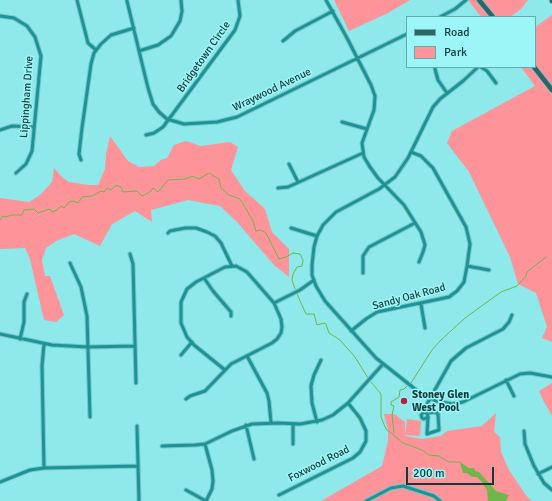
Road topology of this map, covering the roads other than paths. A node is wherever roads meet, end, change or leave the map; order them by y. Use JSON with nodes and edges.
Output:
{"nodes":[{"id":1,"x":77,"y":0,"type":"edge"},
{"id":2,"x":181,"y":0,"type":"edge"},
{"id":3,"x":238,"y":0,"type":"edge"},
{"id":4,"x":326,"y":0,"type":"edge"},
{"id":5,"x":466,"y":0,"type":"edge"},
{"id":6,"x":479,"y":0,"type":"edge"},
{"id":7,"x":127,"y":1,"type":"edge"},
{"id":8,"x":333,"y":10,"type":"junction"},
{"id":9,"x":0,"y":16,"type":"edge"},
{"id":10,"x":442,"y":16,"type":"edge"},
{"id":11,"x":492,"y":16,"type":"edge"},
{"id":12,"x":134,"y":28,"type":"junction"},
{"id":13,"x":406,"y":34,"type":"edge"},
{"id":14,"x":282,"y":41,"type":"dead end"},
{"id":15,"x":96,"y":50,"type":"junction"},
{"id":16,"x":139,"y":51,"type":"junction"},
{"id":17,"x":357,"y":58,"type":"junction"},
{"id":18,"x":477,"y":68,"type":"edge"},
{"id":19,"x":482,"y":68,"type":"edge"},
{"id":20,"x":535,"y":68,"type":"edge"},
{"id":21,"x":435,"y":69,"type":"dead end"},
{"id":22,"x":496,"y":83,"type":"dead end"},
{"id":23,"x":552,"y":90,"type":"edge"},
{"id":24,"x":447,"y":93,"type":"junction"},
{"id":25,"x":169,"y":120,"type":"junction"},
{"id":26,"x":342,"y":122,"type":"dead end"},
{"id":27,"x":33,"y":127,"type":"junction"},
{"id":28,"x":367,"y":129,"type":"junction"},
{"id":29,"x":0,"y":130,"type":"edge"},
{"id":30,"x":146,"y":135,"type":"dead end"},
{"id":31,"x":411,"y":152,"type":"junction"},
{"id":32,"x":363,"y":153,"type":"junction"},
{"id":33,"x":81,"y":160,"type":"dead end"},
{"id":34,"x":289,"y":164,"type":"dead end"},
{"id":35,"x":16,"y":173,"type":"dead end"},
{"id":36,"x":298,"y":182,"type":"junction"},
{"id":37,"x":386,"y":185,"type":"junction"},
{"id":38,"x":278,"y":188,"type":"dead end"},
{"id":39,"x":415,"y":223,"type":"junction"},
{"id":40,"x":291,"y":228,"type":"dead end"},
{"id":41,"x":168,"y":233,"type":"dead end"},
{"id":42,"x":317,"y":236,"type":"junction"},
{"id":43,"x":130,"y":254,"type":"dead end"},
{"id":44,"x":419,"y":262,"type":"dead end"},
{"id":45,"x":70,"y":263,"type":"dead end"},
{"id":46,"x":232,"y":266,"type":"junction"},
{"id":47,"x":467,"y":266,"type":"junction"},
{"id":48,"x":489,"y":270,"type":"dead end"},
{"id":49,"x":363,"y":273,"type":"dead end"},
{"id":50,"x":204,"y":278,"type":"junction"},
{"id":51,"x":314,"y":280,"type":"junction"},
{"id":52,"x":27,"y":294,"type":"dead end"},
{"id":53,"x":274,"y":303,"type":"junction"},
{"id":54,"x":420,"y":304,"type":"junction"},
{"id":55,"x":512,"y":315,"type":"dead end"},
{"id":56,"x":231,"y":316,"type":"dead end"},
{"id":57,"x":425,"y":328,"type":"dead end"},
{"id":58,"x":351,"y":331,"type":"junction"},
{"id":59,"x":0,"y":334,"type":"edge"},
{"id":60,"x":20,"y":339,"type":"junction"},
{"id":61,"x":192,"y":342,"type":"junction"},
{"id":62,"x":44,"y":344,"type":"junction"},
{"id":63,"x":135,"y":346,"type":"junction"},
{"id":64,"x":88,"y":347,"type":"junction"},
{"id":65,"x":180,"y":355,"type":"dead end"},
{"id":66,"x":247,"y":356,"type":"junction"},
{"id":67,"x":321,"y":360,"type":"dead end"},
{"id":68,"x":383,"y":364,"type":"junction"},
{"id":69,"x":225,"y":370,"type":"junction"},
{"id":70,"x":552,"y":377,"type":"edge"},
{"id":71,"x":506,"y":380,"type":"junction"},
{"id":72,"x":136,"y":383,"type":"dead end"},
{"id":73,"x":514,"y":396,"type":"dead end"},
{"id":74,"x":186,"y":399,"type":"dead end"},
{"id":75,"x":430,"y":399,"type":"junction"},
{"id":76,"x":348,"y":402,"type":"junction"},
{"id":77,"x":427,"y":415,"type":"junction"},
{"id":78,"x":90,"y":417,"type":"dead end"},
{"id":79,"x":316,"y":422,"type":"junction"},
{"id":80,"x":271,"y":423,"type":"junction"},
{"id":81,"x":293,"y":424,"type":"junction"},
{"id":82,"x":137,"y":426,"type":"dead end"},
{"id":83,"x":246,"y":426,"type":"junction"},
{"id":84,"x":524,"y":430,"type":"dead end"},
{"id":85,"x":205,"y":444,"type":"junction"},
{"id":86,"x":294,"y":444,"type":"dead end"},
{"id":87,"x":162,"y":446,"type":"dead end"},
{"id":88,"x":254,"y":459,"type":"dead end"},
{"id":89,"x":138,"y":466,"type":"junction"},
{"id":90,"x":552,"y":467,"type":"edge"},
{"id":91,"x":44,"y":468,"type":"junction"},
{"id":92,"x":538,"y":474,"type":"junction"},
{"id":93,"x":0,"y":482,"type":"edge"},
{"id":94,"x":186,"y":490,"type":"dead end"},
{"id":95,"x":552,"y":490,"type":"edge"},
{"id":96,"x":279,"y":495,"type":"dead end"},
{"id":97,"x":139,"y":501,"type":"edge"},
{"id":98,"x":206,"y":501,"type":"edge"},
{"id":99,"x":366,"y":501,"type":"edge"},
{"id":100,"x":440,"y":501,"type":"edge"}],
"edges":[{"from":1,"to":15,"type":"street"},
{"from":2,"to":16,"type":"street"},
{"from":3,"to":25,"type":"street","name":"Bridgetown Circle"},
{"from":4,"to":8,"type":"street"},
{"from":5,"to":10,"type":"street"},
{"from":6,"to":11,"type":"main road"},
{"from":7,"to":12,"type":"street"},
{"from":8,"to":14,"type":"street"},
{"from":8,"to":17,"type":"street"},
{"from":9,"to":27,"type":"street","name":"Lippingham Drive"},
{"from":12,"to":15,"type":"street"},
{"from":12,"to":16,"type":"street"},
{"from":13,"to":17,"type":"street","name":"Wraywood Avenue"},
{"from":15,"to":33,"type":"street"},
{"from":16,"to":25,"type":"street"},
{"from":17,"to":25,"type":"street","name":"Wraywood Avenue"},
{"from":17,"to":28,"type":"street"},
{"from":18,"to":24,"type":"street"},
{"from":19,"to":22,"type":"street"},
{"from":20,"to":23,"type":"main road"},
{"from":21,"to":24,"type":"street"},
{"from":24,"to":31,"type":"street"},
{"from":25,"to":30,"type":"street","name":"Bridgetown Circle"},
{"from":26,"to":28,"type":"street"},
{"from":27,"to":29,"type":"street"},
{"from":27,"to":35,"type":"street","name":"Lippingham Drive"},
{"from":28,"to":32,"type":"street"},
{"from":31,"to":37,"type":"street"},
{"from":31,"to":47,"type":"street","name":"Sandy Oak Road"},
{"from":32,"to":36,"type":"street"},
{"from":32,"to":37,"type":"street"},
{"from":34,"to":36,"type":"street"},
{"from":36,"to":38,"type":"street"},
{"from":37,"to":39,"type":"street"},
{"from":37,"to":42,"type":"street"},
{"from":39,"to":44,"type":"street"},
{"from":39,"to":49,"type":"street"},
{"from":40,"to":42,"type":"street"},
{"from":41,"to":46,"type":"street"},
{"from":42,"to":51,"type":"street"},
{"from":43,"to":63,"type":"street"},
{"from":45,"to":64,"type":"street"},
{"from":46,"to":50,"type":"street"},
{"from":46,"to":53,"type":"street"},
{"from":47,"to":48,"type":"street"},
{"from":47,"to":54,"type":"street","name":"Sandy Oak Road"},
{"from":50,"to":56,"type":"street"},
{"from":50,"to":61,"type":"street"},
{"from":51,"to":53,"type":"street"},
{"from":51,"to":58,"type":"street"},
{"from":52,"to":60,"type":"street"},
{"from":53,"to":66,"type":"street"},
{"from":54,"to":57,"type":"street"},
{"from":54,"to":58,"type":"street","name":"Sandy Oak Road"},
{"from":55,"to":75,"type":"street"},
{"from":58,"to":68,"type":"street"},
{"from":59,"to":60,"type":"street"},
{"from":60,"to":62,"type":"street"},
{"from":61,"to":65,"type":"street"},
{"from":61,"to":69,"type":"street"},
{"from":62,"to":64,"type":"street"},
{"from":62,"to":91,"type":"street"},
{"from":63,"to":64,"type":"street"},
{"from":63,"to":72,"type":"street"},
{"from":64,"to":78,"type":"street"},
{"from":66,"to":69,"type":"street"},
{"from":66,"to":80,"type":"street"},
{"from":67,"to":79,"type":"street"},
{"from":68,"to":75,"type":"street"},
{"from":68,"to":76,"type":"street"},
{"from":69,"to":74,"type":"street"},
{"from":70,"to":71,"type":"street"},
{"from":71,"to":73,"type":"street"},
{"from":71,"to":75,"type":"street"},
{"from":75,"to":77,"type":"street"},
{"from":76,"to":79,"type":"street"},
{"from":76,"to":96,"type":"street","name":"Foxwood Road"},
{"from":77,"to":77,"type":"street"},
{"from":79,"to":81,"type":"street"},
{"from":80,"to":81,"type":"street"},
{"from":80,"to":83,"type":"street"},
{"from":81,"to":86,"type":"street"},
{"from":82,"to":89,"type":"street"},
{"from":83,"to":85,"type":"street"},
{"from":83,"to":88,"type":"street"},
{"from":84,"to":92,"type":"street"},
{"from":85,"to":87,"type":"street"},
{"from":85,"to":98,"type":"street"},
{"from":89,"to":91,"type":"street"},
{"from":89,"to":97,"type":"street"},
{"from":90,"to":92,"type":"street"},
{"from":91,"to":93,"type":"street"},
{"from":92,"to":95,"type":"street"},
{"from":94,"to":98,"type":"street"},
{"from":99,"to":100,"type":"street"}]}
